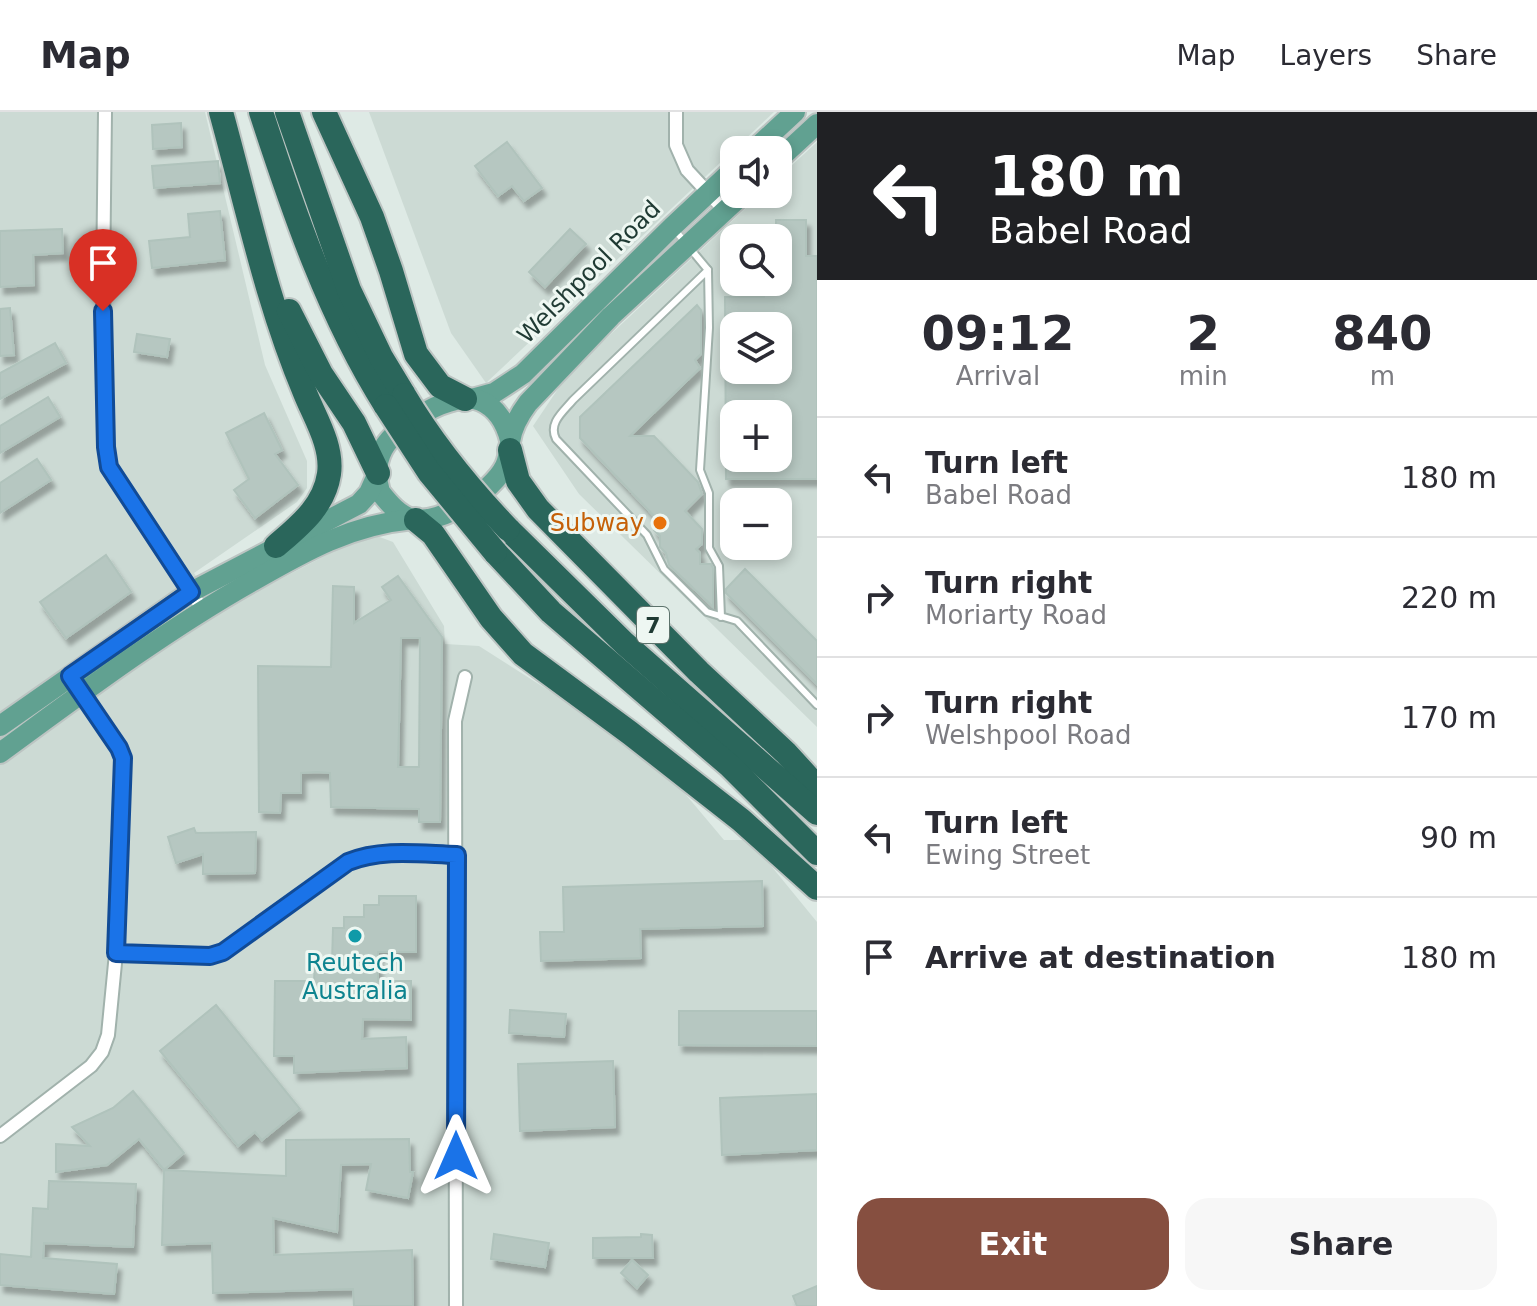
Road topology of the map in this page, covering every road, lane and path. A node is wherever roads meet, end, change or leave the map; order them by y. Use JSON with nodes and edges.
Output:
{"nodes":[{"id":1,"x":105,"y":112,"type":"edge"},
{"id":2,"x":221,"y":112,"type":"edge"},
{"id":3,"x":261,"y":112,"type":"edge"},
{"id":4,"x":287,"y":112,"type":"edge"},
{"id":5,"x":324,"y":112,"type":"edge"},
{"id":6,"x":676,"y":112,"type":"edge"},
{"id":7,"x":795,"y":112,"type":"edge"},
{"id":8,"x":817,"y":124,"type":"edge"},
{"id":9,"x":769,"y":136,"type":"edge"},
{"id":10,"x":792,"y":147,"type":"edge"},
{"id":11,"x":234,"y":159,"type":"junction"},
{"id":12,"x":720,"y":182,"type":"edge"},
{"id":13,"x":708,"y":193,"type":"junction"},
{"id":14,"x":728,"y":208,"type":"edge"},
{"id":15,"x":725,"y":211,"type":"junction"},
{"id":16,"x":672,"y":227,"type":"junction"},
{"id":17,"x":689,"y":244,"type":"junction"},
{"id":18,"x":708,"y":270,"type":"junction"},
{"id":19,"x":468,"y":399,"type":"junction"},
{"id":20,"x":395,"y":401,"type":"junction"},
{"id":21,"x":510,"y":445,"type":"junction"},
{"id":22,"x":378,"y":474,"type":"junction"},
{"id":23,"x":415,"y":519,"type":"junction"},
{"id":24,"x":276,"y":546,"type":"junction"},
{"id":25,"x":191,"y":592,"type":"junction"},
{"id":26,"x":203,"y":610,"type":"junction"},
{"id":27,"x":721,"y":617,"type":"junction"},
{"id":28,"x":143,"y":651,"type":"junction"},
{"id":29,"x":95,"y":658,"type":"junction"},
{"id":30,"x":70,"y":676,"type":"junction"},
{"id":31,"x":465,"y":677,"type":"dead end"},
{"id":32,"x":82,"y":693,"type":"junction"},
{"id":33,"x":817,"y":705,"type":"edge"},
{"id":34,"x":0,"y":726,"type":"edge"},
{"id":35,"x":0,"y":753,"type":"edge"},
{"id":36,"x":817,"y":787,"type":"edge"},
{"id":37,"x":817,"y":813,"type":"edge"},
{"id":38,"x":817,"y":853,"type":"edge"},
{"id":39,"x":457,"y":855,"type":"junction"},
{"id":40,"x":817,"y":888,"type":"edge"},
{"id":41,"x":116,"y":953,"type":"junction"},
{"id":42,"x":0,"y":1136,"type":"edge"},
{"id":43,"x":456,"y":1306,"type":"edge"}],
"edges":[{"from":1,"to":25,"type":"street"},
{"from":2,"to":11,"type":"highway"},
{"from":3,"to":20,"type":"highway","number":"7"},
{"from":4,"to":20,"type":"highway","number":"7"},
{"from":5,"to":19,"type":"highway"},
{"from":6,"to":13,"type":"street"},
{"from":7,"to":9,"type":"main road"},
{"from":8,"to":10,"type":"main road"},
{"from":11,"to":22,"type":"highway"},
{"from":11,"to":24,"type":"highway"},
{"from":12,"to":13,"type":"main road","name":"Welshpool Road"},
{"from":13,"to":15,"type":"street"},
{"from":13,"to":16,"type":"main road","name":"Welshpool Road"},
{"from":14,"to":15,"type":"main road","name":"Welshpool Road"},
{"from":15,"to":17,"type":"main road","name":"Welshpool Road"},
{"from":16,"to":17,"type":"lane"},
{"from":16,"to":19,"type":"main road","name":"Welshpool Road"},
{"from":17,"to":18,"type":"lane"},
{"from":17,"to":21,"type":"main road","name":"Welshpool Road"},
{"from":18,"to":27,"type":"lane"},
{"from":18,"to":27,"type":"lane"},
{"from":19,"to":21,"type":"main road"},
{"from":19,"to":22,"type":"main road"},
{"from":20,"to":37,"type":"highway","number":"7","bridge":true},
{"from":20,"to":38,"type":"highway","number":"7","bridge":true},
{"from":21,"to":23,"type":"main road"},
{"from":21,"to":36,"type":"highway","number":"7"},
{"from":22,"to":23,"type":"main road"},
{"from":22,"to":24,"type":"main road"},
{"from":23,"to":26,"type":"main road"},
{"from":23,"to":40,"type":"highway"},
{"from":24,"to":25,"type":"main road"},
{"from":25,"to":26,"type":"street"},
{"from":25,"to":29,"type":"main road"},
{"from":26,"to":28,"type":"main road"},
{"from":27,"to":33,"type":"lane"},
{"from":28,"to":29,"type":"main road"},
{"from":28,"to":32,"type":"main road"},
{"from":29,"to":30,"type":"main road"},
{"from":30,"to":32,"type":"street"},
{"from":30,"to":34,"type":"main road"},
{"from":31,"to":39,"type":"street"},
{"from":32,"to":35,"type":"main road"},
{"from":32,"to":41,"type":"street"},
{"from":39,"to":41,"type":"street"},
{"from":39,"to":43,"type":"street"},
{"from":41,"to":42,"type":"street"}]}
